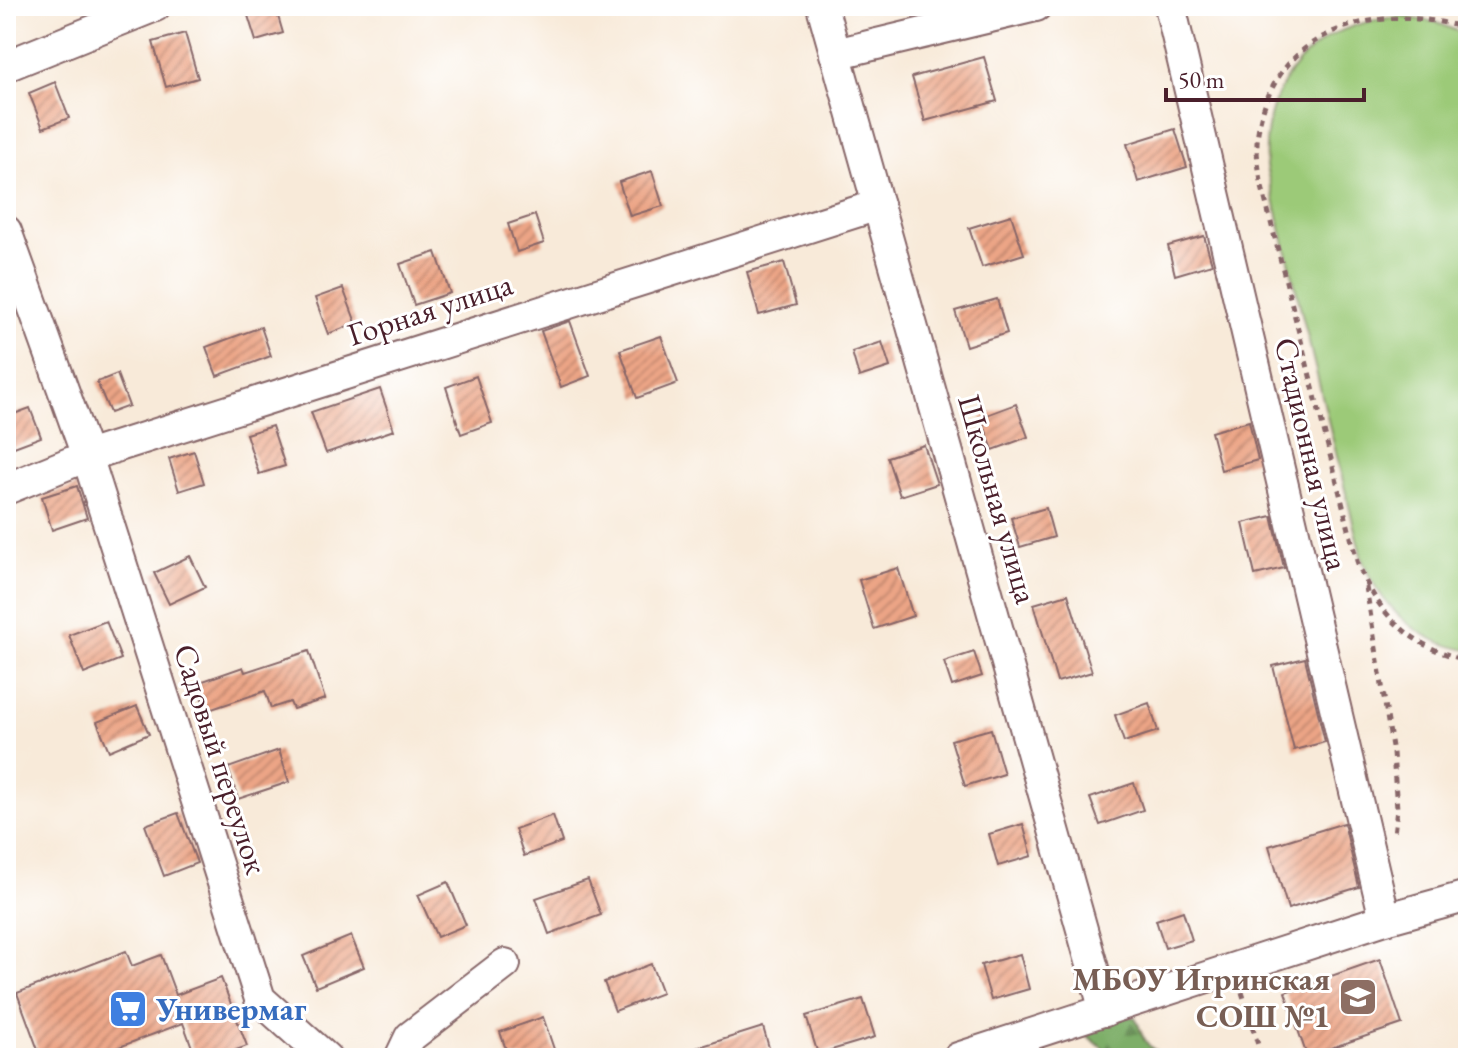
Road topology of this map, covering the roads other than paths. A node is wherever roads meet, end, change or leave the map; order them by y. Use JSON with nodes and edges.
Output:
{"nodes":[{"id":1,"x":155,"y":6,"type":"edge"},
{"id":2,"x":822,"y":6,"type":"edge"},
{"id":3,"x":1036,"y":6,"type":"edge"},
{"id":4,"x":1170,"y":6,"type":"edge"},
{"id":5,"x":835,"y":54,"type":"junction"},
{"id":6,"x":6,"y":66,"type":"edge"},
{"id":7,"x":878,"y":205,"type":"junction"},
{"id":8,"x":6,"y":231,"type":"edge"},
{"id":9,"x":87,"y":456,"type":"junction"},
{"id":10,"x":6,"y":489,"type":"edge"},
{"id":11,"x":1468,"y":896,"type":"edge"},
{"id":12,"x":1385,"y":919,"type":"junction"},
{"id":13,"x":505,"y":964,"type":"dead end"},
{"id":14,"x":1105,"y":1011,"type":"junction"},
{"id":15,"x":326,"y":1058,"type":"edge"},
{"id":16,"x":400,"y":1058,"type":"edge"},
{"id":17,"x":958,"y":1058,"type":"edge"}],
"edges":[{"from":1,"to":6,"type":"street"},
{"from":2,"to":5,"type":"street","name":"Школьная улица"},
{"from":3,"to":5,"type":"street"},
{"from":4,"to":12,"type":"street","name":"Стадионная улица"},
{"from":5,"to":7,"type":"street","name":"Школьная улица"},
{"from":7,"to":9,"type":"street","name":"Горная улица"},
{"from":7,"to":14,"type":"street","name":"Школьная улица"},
{"from":8,"to":9,"type":"street","name":"Садовый переулок"},
{"from":9,"to":10,"type":"street","name":"Горная улица"},
{"from":9,"to":15,"type":"street","name":"Садовый переулок"},
{"from":11,"to":12,"type":"street"},
{"from":12,"to":14,"type":"street"},
{"from":13,"to":16,"type":"street"},
{"from":14,"to":17,"type":"street"}]}
